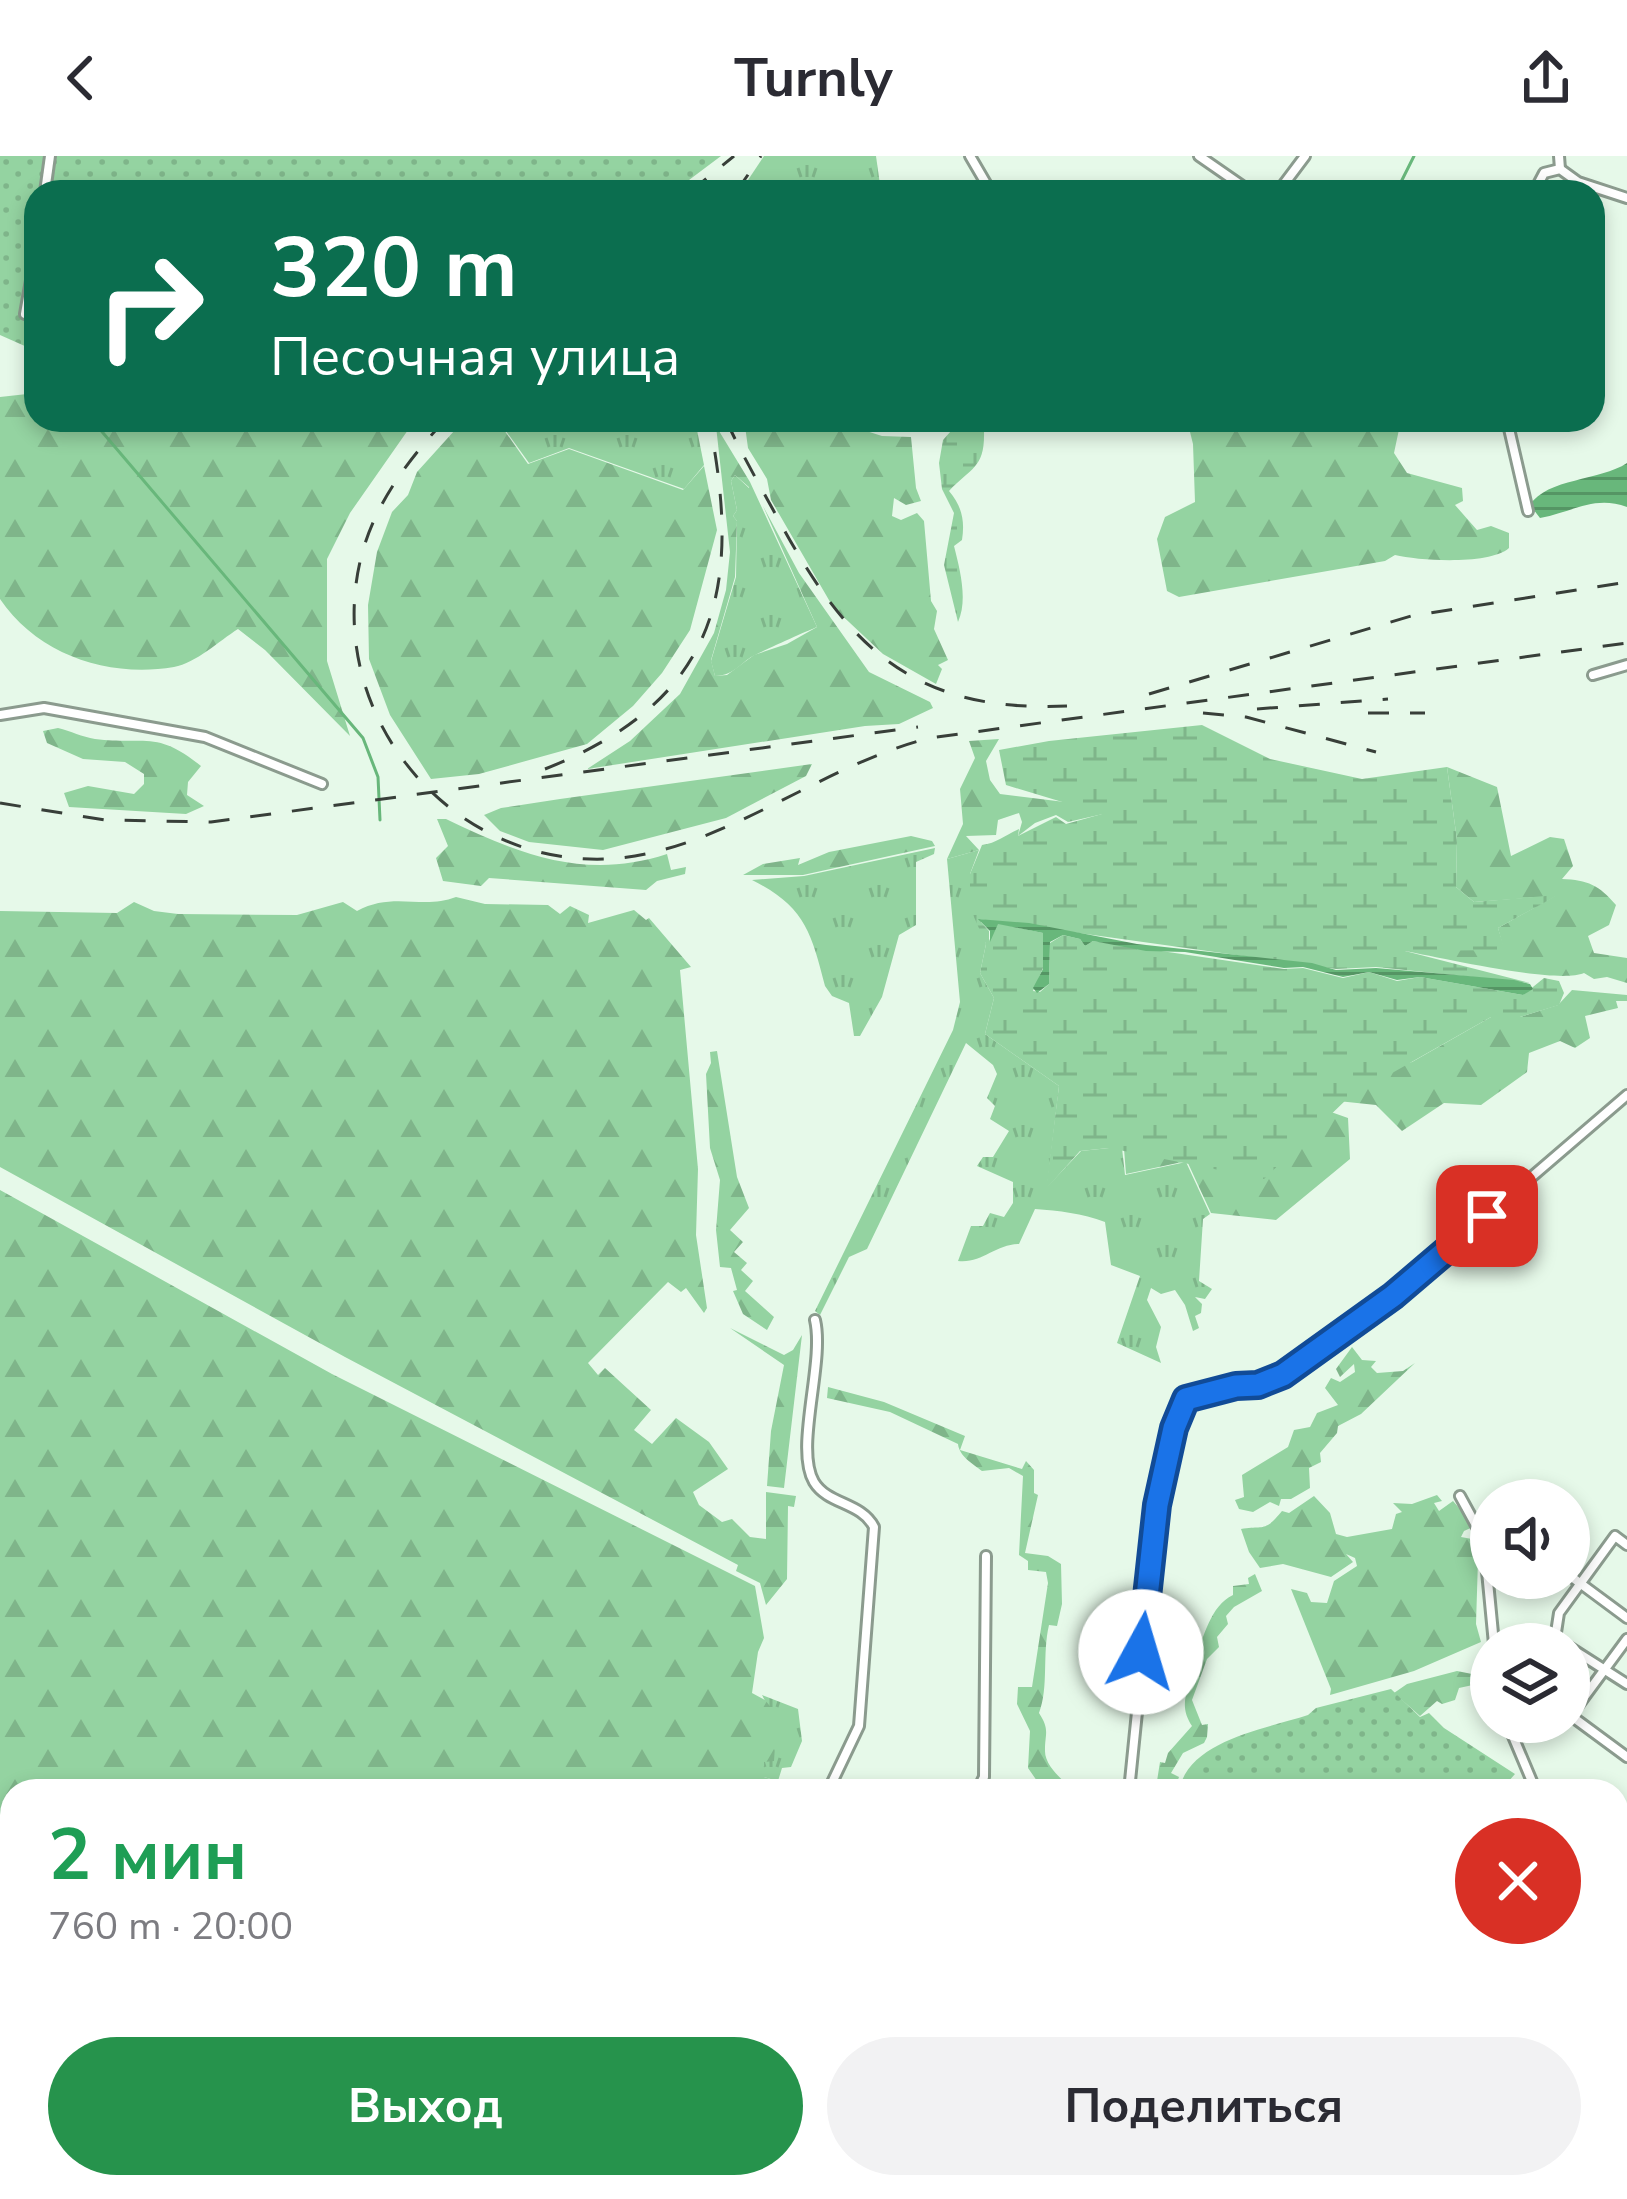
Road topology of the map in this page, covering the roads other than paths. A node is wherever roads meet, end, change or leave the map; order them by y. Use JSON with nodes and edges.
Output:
{"nodes":[{"id":1,"x":1199,"y":156,"type":"edge"},
{"id":2,"x":1558,"y":156,"type":"edge"},
{"id":3,"x":1560,"y":169,"type":"junction"},
{"id":4,"x":1234,"y":180,"type":"edge"},
{"id":5,"x":1540,"y":180,"type":"edge"},
{"id":6,"x":1575,"y":180,"type":"edge"},
{"id":7,"x":1510,"y":432,"type":"edge"},
{"id":8,"x":1528,"y":511,"type":"dead end"},
{"id":9,"x":1627,"y":665,"type":"edge"},
{"id":10,"x":1592,"y":675,"type":"dead end"},
{"id":11,"x":0,"y":715,"type":"edge"},
{"id":12,"x":322,"y":784,"type":"dead end"},
{"id":13,"x":1627,"y":1095,"type":"edge"},
{"id":14,"x":815,"y":1320,"type":"dead end"},
{"id":15,"x":1460,"y":1496,"type":"dead end"},
{"id":16,"x":1470,"y":1511,"type":"edge"},
{"id":17,"x":1627,"y":1545,"type":"edge"},
{"id":18,"x":986,"y":1556,"type":"dead end"},
{"id":19,"x":1590,"y":1570,"type":"edge"},
{"id":20,"x":1590,"y":1590,"type":"edge"},
{"id":21,"x":1627,"y":1618,"type":"edge"},
{"id":22,"x":1627,"y":1639,"type":"edge"},
{"id":23,"x":1590,"y":1660,"type":"edge"},
{"id":24,"x":1606,"y":1669,"type":"junction"},
{"id":25,"x":1627,"y":1684,"type":"edge"},
{"id":26,"x":1590,"y":1689,"type":"edge"},
{"id":27,"x":1590,"y":1730,"type":"edge"},
{"id":28,"x":1516,"y":1743,"type":"edge"},
{"id":29,"x":1627,"y":1757,"type":"edge"},
{"id":30,"x":833,"y":1779,"type":"edge"},
{"id":31,"x":984,"y":1779,"type":"edge"},
{"id":32,"x":1130,"y":1779,"type":"edge"},
{"id":33,"x":1531,"y":1779,"type":"edge"}],
"edges":[{"from":1,"to":4,"type":"street"},
{"from":2,"to":3,"type":"street"},
{"from":3,"to":5,"type":"street"},
{"from":3,"to":6,"type":"street"},
{"from":7,"to":8,"type":"street"},
{"from":9,"to":10,"type":"street"},
{"from":11,"to":12,"type":"street"},
{"from":13,"to":32,"type":"street"},
{"from":14,"to":30,"type":"street"},
{"from":15,"to":16,"type":"street"},
{"from":17,"to":19,"type":"street"},
{"from":18,"to":31,"type":"street"},
{"from":20,"to":21,"type":"street"},
{"from":22,"to":24,"type":"street"},
{"from":23,"to":24,"type":"street"},
{"from":24,"to":25,"type":"street"},
{"from":24,"to":26,"type":"street"},
{"from":27,"to":29,"type":"street"},
{"from":28,"to":33,"type":"street"}]}
